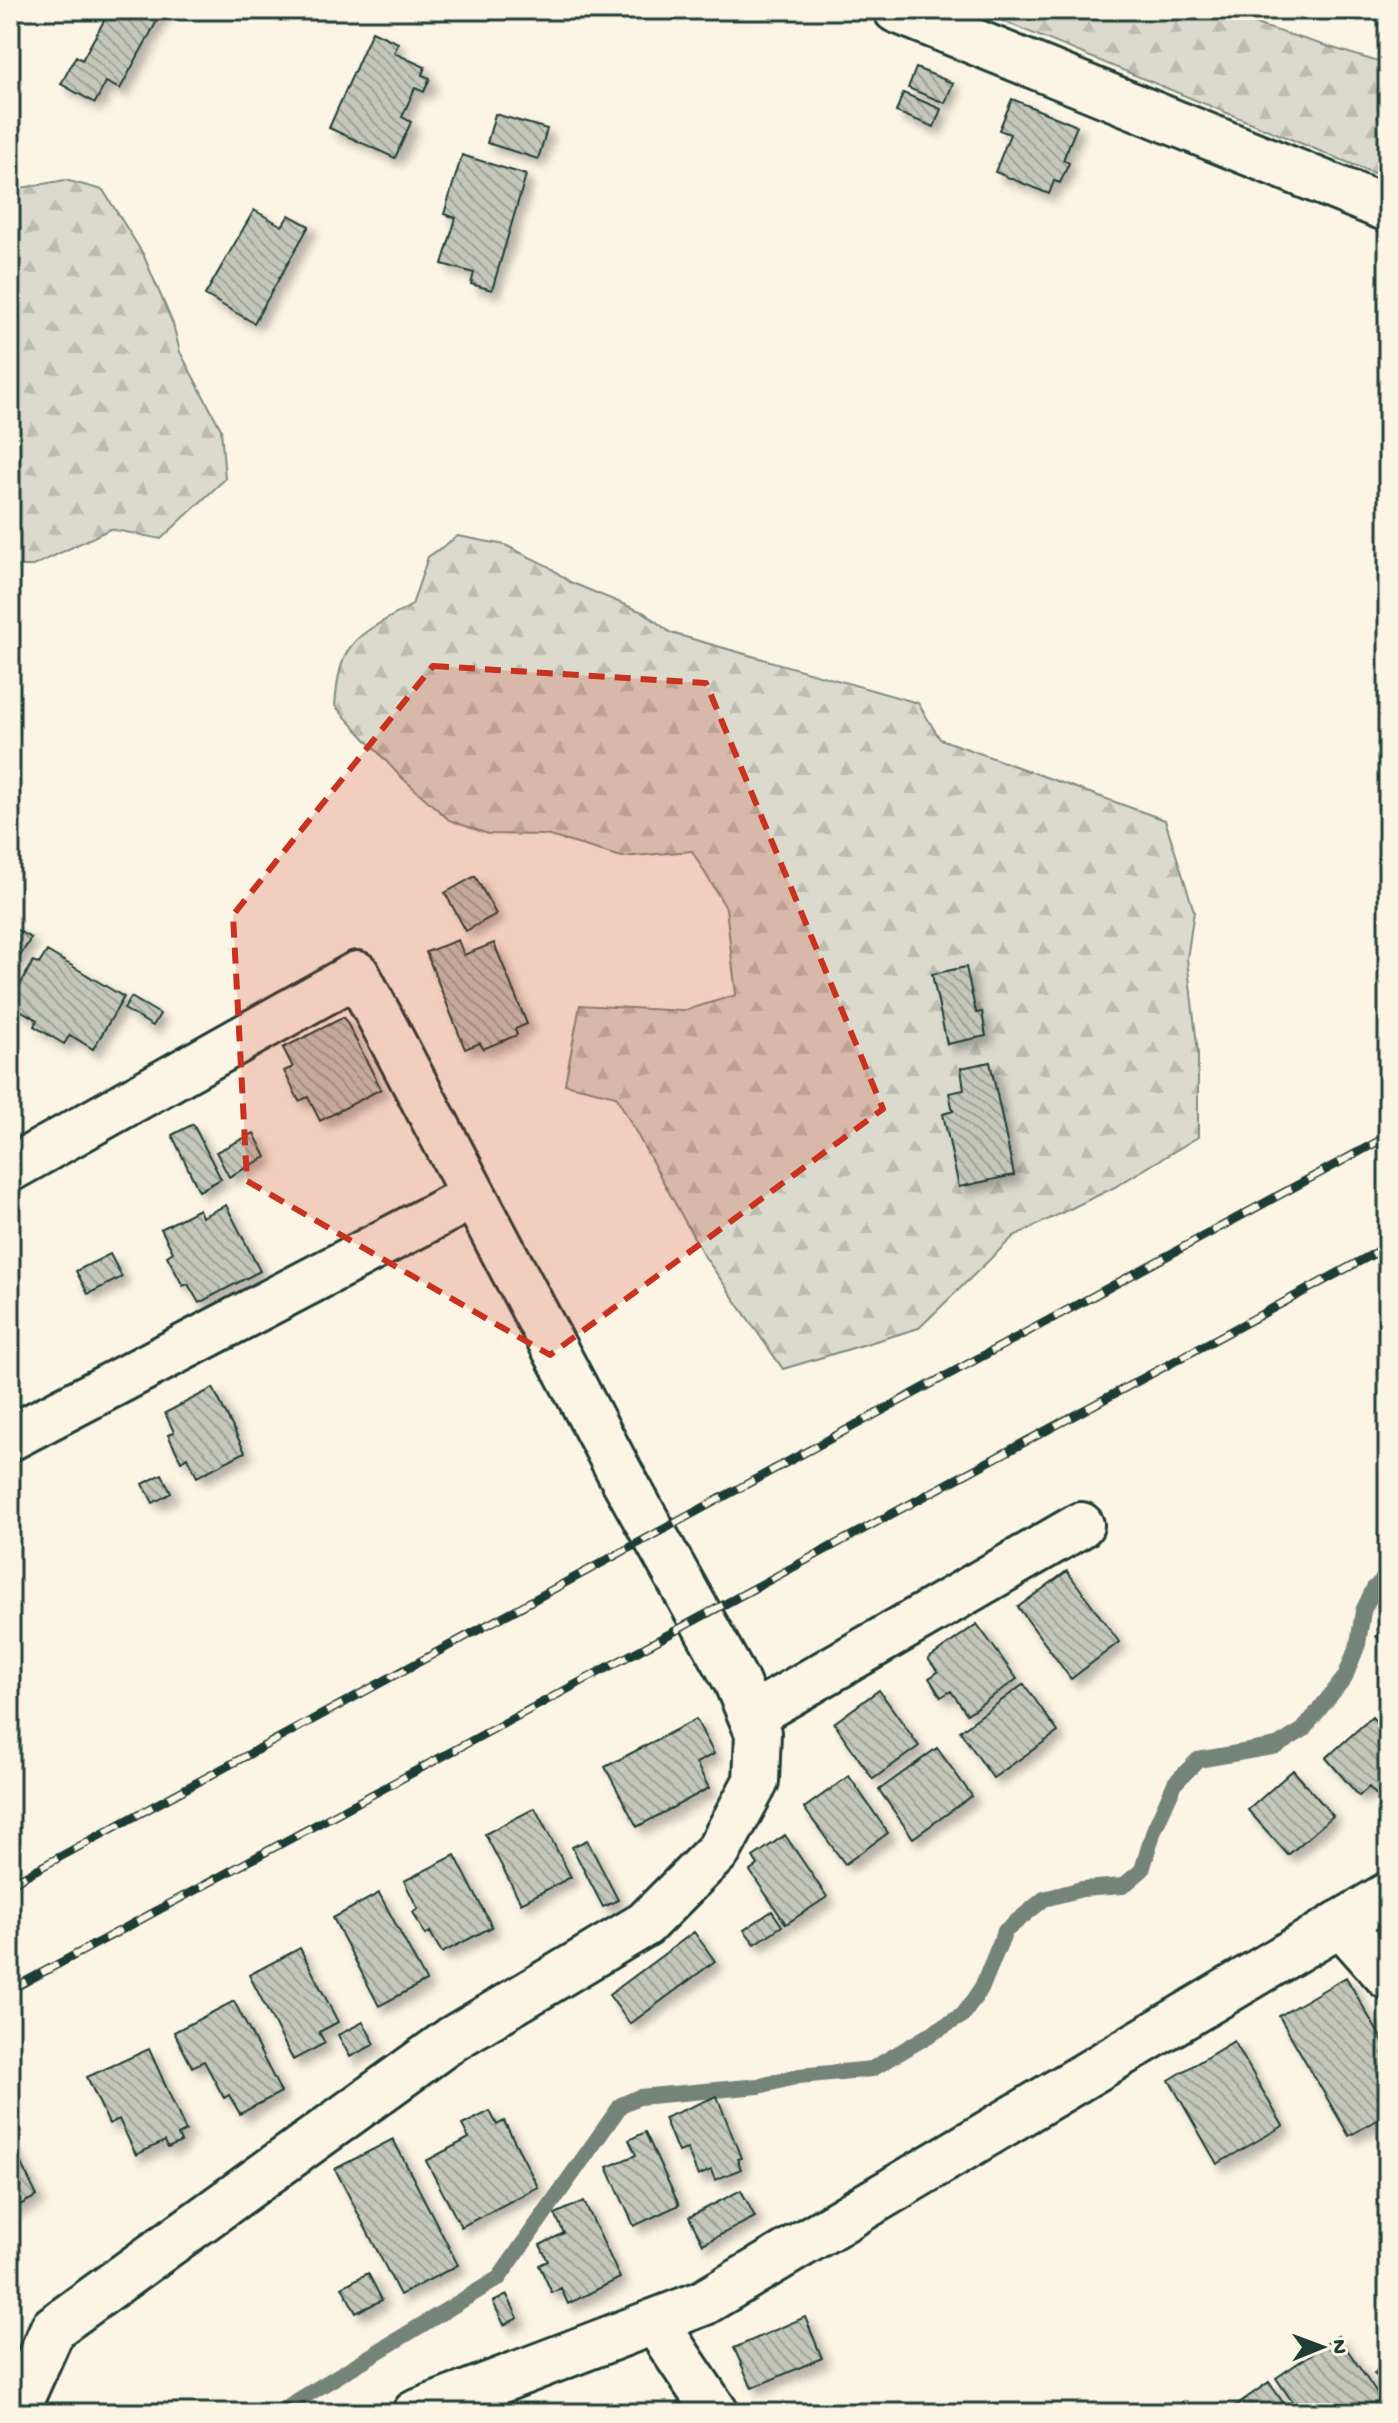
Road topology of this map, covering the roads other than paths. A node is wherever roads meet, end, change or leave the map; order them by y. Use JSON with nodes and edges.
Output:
{"nodes":[{"id":1,"x":896,"y":10,"type":"edge"},
{"id":2,"x":1388,"y":209,"type":"edge"},
{"id":3,"x":10,"y":1169,"type":"edge"},
{"id":4,"x":473,"y":1196,"type":"junction"},
{"id":5,"x":10,"y":1438,"type":"edge"},
{"id":6,"x":1081,"y":1525,"type":"dead end"},
{"id":7,"x":751,"y":1716,"type":"junction"},
{"id":8,"x":1388,"y":1895,"type":"edge"},
{"id":9,"x":1340,"y":1923,"type":"junction"},
{"id":10,"x":1388,"y":1977,"type":"edge"},
{"id":11,"x":655,"y":2322,"type":"junction"},
{"id":12,"x":15,"y":2413,"type":"edge"},
{"id":13,"x":415,"y":2413,"type":"edge"},
{"id":14,"x":716,"y":2413,"type":"edge"}],
"edges":[{"from":1,"to":2,"type":"street"},
{"from":3,"to":4,"type":"street"},
{"from":4,"to":5,"type":"street"},
{"from":4,"to":7,"type":"street"},
{"from":6,"to":7,"type":"street"},
{"from":7,"to":12,"type":"street"},
{"from":8,"to":9,"type":"street"},
{"from":9,"to":10,"type":"street"},
{"from":9,"to":11,"type":"street"},
{"from":11,"to":13,"type":"street"},
{"from":11,"to":14,"type":"street"}]}
